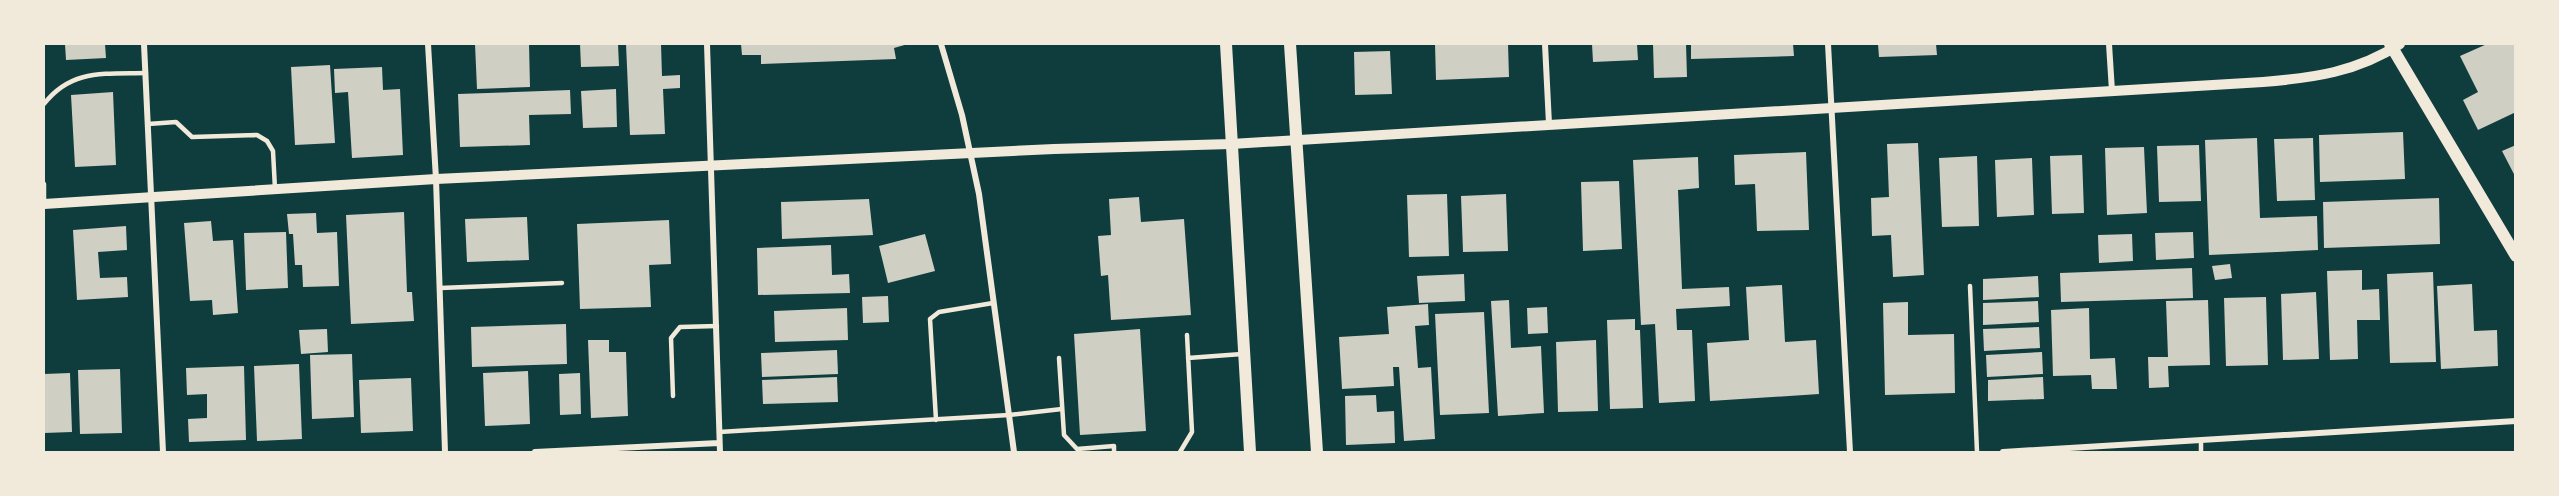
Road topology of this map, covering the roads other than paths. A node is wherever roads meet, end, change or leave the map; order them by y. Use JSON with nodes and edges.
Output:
{"nodes":[{"id":1,"x":144,"y":44,"type":"edge"},
{"id":2,"x":428,"y":44,"type":"edge"},
{"id":3,"x":707,"y":44,"type":"edge"},
{"id":4,"x":941,"y":44,"type":"edge"},
{"id":5,"x":1226,"y":44,"type":"edge"},
{"id":6,"x":1290,"y":44,"type":"edge"},
{"id":7,"x":1545,"y":44,"type":"edge"},
{"id":8,"x":1828,"y":44,"type":"edge"},
{"id":9,"x":2109,"y":44,"type":"edge"},
{"id":10,"x":2394,"y":45,"type":"edge"},
{"id":11,"x":146,"y":73,"type":"junction"},
{"id":12,"x":2112,"y":91,"type":"junction"},
{"id":13,"x":44,"y":104,"type":"edge"},
{"id":14,"x":1833,"y":108,"type":"junction"},
{"id":15,"x":148,"y":124,"type":"junction"},
{"id":16,"x":1549,"y":124,"type":"junction"},
{"id":17,"x":1295,"y":140,"type":"junction"},
{"id":18,"x":1231,"y":144,"type":"junction"},
{"id":19,"x":970,"y":154,"type":"junction"},
{"id":20,"x":713,"y":166,"type":"junction"},
{"id":21,"x":436,"y":179,"type":"junction"},
{"id":22,"x":44,"y":184,"type":"edge"},
{"id":23,"x":275,"y":189,"type":"junction"},
{"id":24,"x":151,"y":196,"type":"junction"},
{"id":25,"x":44,"y":204,"type":"edge"},
{"id":26,"x":2516,"y":256,"type":"edge"},
{"id":27,"x":562,"y":283,"type":"dead end"},
{"id":28,"x":1970,"y":286,"type":"dead end"},
{"id":29,"x":440,"y":288,"type":"junction"},
{"id":30,"x":993,"y":303,"type":"junction"},
{"id":31,"x":717,"y":326,"type":"junction"},
{"id":32,"x":1186,"y":335,"type":"dead end"},
{"id":33,"x":1244,"y":354,"type":"junction"},
{"id":34,"x":1188,"y":357,"type":"junction"},
{"id":35,"x":1059,"y":358,"type":"dead end"},
{"id":36,"x":673,"y":396,"type":"dead end"},
{"id":37,"x":1062,"y":410,"type":"junction"},
{"id":38,"x":1009,"y":415,"type":"junction"},
{"id":39,"x":936,"y":420,"type":"junction"},
{"id":40,"x":2516,"y":421,"type":"edge"},
{"id":41,"x":719,"y":432,"type":"junction"},
{"id":42,"x":2200,"y":440,"type":"junction"},
{"id":43,"x":720,"y":443,"type":"junction"},
{"id":44,"x":163,"y":453,"type":"edge"},
{"id":45,"x":445,"y":453,"type":"edge"},
{"id":46,"x":535,"y":453,"type":"edge"},
{"id":47,"x":720,"y":453,"type":"edge"},
{"id":48,"x":1014,"y":453,"type":"edge"},
{"id":49,"x":1114,"y":453,"type":"edge"},
{"id":50,"x":1180,"y":453,"type":"edge"},
{"id":51,"x":1250,"y":453,"type":"edge"},
{"id":52,"x":1317,"y":453,"type":"edge"},
{"id":53,"x":1850,"y":453,"type":"edge"},
{"id":54,"x":1977,"y":453,"type":"edge"},
{"id":55,"x":2003,"y":453,"type":"edge"},
{"id":56,"x":2201,"y":453,"type":"edge"}],
"edges":[{"from":1,"to":11,"type":"street"},
{"from":2,"to":21,"type":"street"},
{"from":3,"to":20,"type":"street"},
{"from":4,"to":19,"type":"street"},
{"from":5,"to":18,"type":"main road"},
{"from":6,"to":17,"type":"main road"},
{"from":7,"to":16,"type":"street"},
{"from":8,"to":14,"type":"street"},
{"from":9,"to":12,"type":"street"},
{"from":10,"to":12,"type":"street"},
{"from":10,"to":26,"type":"main road"},
{"from":11,"to":13,"type":"lane"},
{"from":11,"to":15,"type":"street"},
{"from":12,"to":14,"type":"street"},
{"from":14,"to":16,"type":"street"},
{"from":14,"to":53,"type":"street"},
{"from":15,"to":23,"type":"lane"},
{"from":15,"to":24,"type":"street"},
{"from":16,"to":17,"type":"street"},
{"from":17,"to":18,"type":"street"},
{"from":17,"to":52,"type":"main road"},
{"from":18,"to":19,"type":"street"},
{"from":18,"to":33,"type":"main road"},
{"from":19,"to":20,"type":"street"},
{"from":19,"to":30,"type":"street"},
{"from":20,"to":21,"type":"street"},
{"from":20,"to":31,"type":"street"},
{"from":21,"to":23,"type":"street"},
{"from":21,"to":29,"type":"street"},
{"from":22,"to":25,"type":"lane"},
{"from":23,"to":24,"type":"street"},
{"from":24,"to":25,"type":"street"},
{"from":24,"to":44,"type":"street"},
{"from":27,"to":29,"type":"lane"},
{"from":28,"to":54,"type":"lane"},
{"from":29,"to":45,"type":"street"},
{"from":30,"to":38,"type":"street"},
{"from":30,"to":39,"type":"lane"},
{"from":31,"to":36,"type":"lane"},
{"from":31,"to":41,"type":"street"},
{"from":32,"to":34,"type":"lane"},
{"from":33,"to":34,"type":"lane"},
{"from":33,"to":51,"type":"main road"},
{"from":34,"to":50,"type":"lane"},
{"from":35,"to":37,"type":"lane"},
{"from":37,"to":38,"type":"lane"},
{"from":37,"to":49,"type":"lane"},
{"from":38,"to":39,"type":"lane"},
{"from":38,"to":48,"type":"street"},
{"from":39,"to":41,"type":"lane"},
{"from":40,"to":42,"type":"street"},
{"from":41,"to":43,"type":"street"},
{"from":42,"to":55,"type":"street"},
{"from":42,"to":56,"type":"lane"},
{"from":43,"to":46,"type":"street"},
{"from":43,"to":47,"type":"street"}]}
